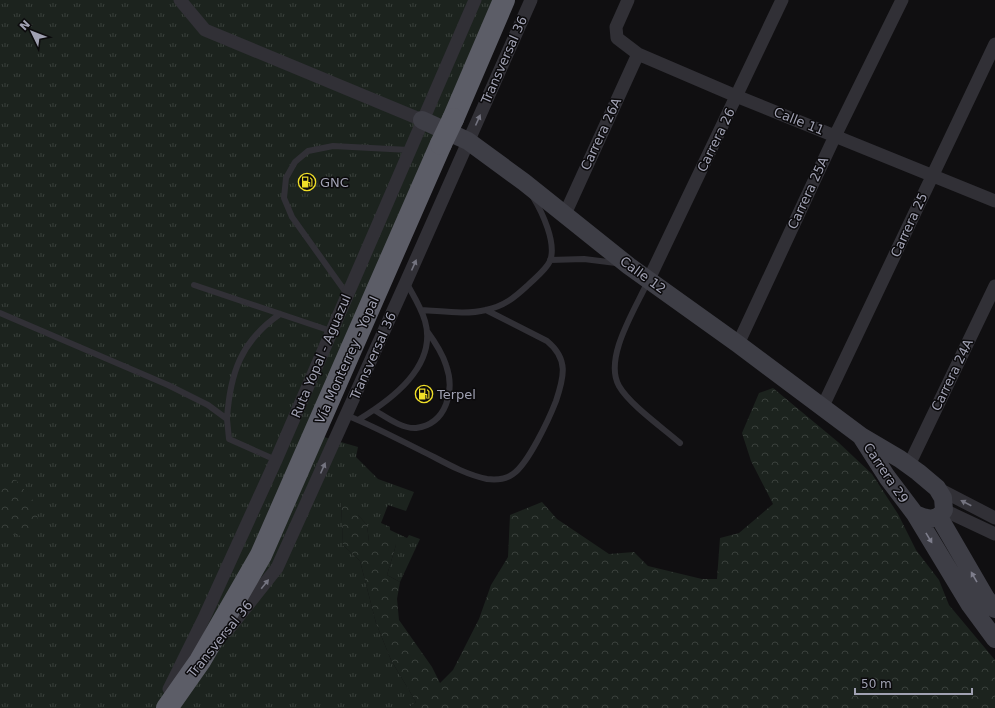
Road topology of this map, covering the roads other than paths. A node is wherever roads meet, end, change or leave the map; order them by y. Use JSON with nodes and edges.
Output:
{"nodes":[{"id":1,"x":180,"y":0,"type":"edge"},
{"id":2,"x":504,"y":0,"type":"edge"},
{"id":3,"x":531,"y":0,"type":"edge"},
{"id":4,"x":628,"y":0,"type":"edge"},
{"id":5,"x":902,"y":0,"type":"edge"},
{"id":6,"x":473,"y":1,"type":"edge"},
{"id":7,"x":777,"y":1,"type":"edge"},
{"id":8,"x":995,"y":44,"type":"edge"},
{"id":9,"x":638,"y":54,"type":"junction"},
{"id":10,"x":736,"y":96,"type":"junction"},
{"id":11,"x":422,"y":120,"type":"junction"},
{"id":12,"x":835,"y":136,"type":"junction"},
{"id":13,"x":468,"y":141,"type":"junction"},
{"id":14,"x":409,"y":150,"type":"junction"},
{"id":15,"x":932,"y":175,"type":"junction"},
{"id":16,"x":524,"y":182,"type":"junction"},
{"id":17,"x":995,"y":200,"type":"edge"},
{"id":18,"x":565,"y":214,"type":"junction"},
{"id":19,"x":550,"y":260,"type":"junction"},
{"id":20,"x":629,"y":266,"type":"junction"},
{"id":21,"x":649,"y":279,"type":"junction"},
{"id":22,"x":406,"y":282,"type":"junction"},
{"id":23,"x":194,"y":285,"type":"dead end"},
{"id":24,"x":995,"y":286,"type":"edge"},
{"id":25,"x":348,"y":291,"type":"junction"},
{"id":26,"x":422,"y":310,"type":"junction"},
{"id":27,"x":486,"y":310,"type":"junction"},
{"id":28,"x":0,"y":313,"type":"edge"},
{"id":29,"x":280,"y":314,"type":"junction"},
{"id":30,"x":427,"y":330,"type":"junction"},
{"id":31,"x":331,"y":331,"type":"junction"},
{"id":32,"x":738,"y":344,"type":"junction"},
{"id":33,"x":823,"y":406,"type":"junction"},
{"id":34,"x":374,"y":410,"type":"junction"},
{"id":35,"x":352,"y":417,"type":"junction"},
{"id":36,"x":227,"y":419,"type":"junction"},
{"id":37,"x":861,"y":436,"type":"junction"},
{"id":38,"x":680,"y":443,"type":"dead end"},
{"id":39,"x":276,"y":460,"type":"junction"},
{"id":40,"x":908,"y":465,"type":"junction"},
{"id":41,"x":937,"y":488,"type":"junction"},
{"id":42,"x":942,"y":513,"type":"junction"},
{"id":43,"x":915,"y":514,"type":"junction"},
{"id":44,"x":995,"y":518,"type":"edge"},
{"id":45,"x":995,"y":534,"type":"edge"},
{"id":46,"x":995,"y":610,"type":"edge"},
{"id":47,"x":995,"y":639,"type":"edge"},
{"id":48,"x":166,"y":700,"type":"edge"}],
"edges":[{"from":1,"to":11,"type":"street"},
{"from":2,"to":48,"type":"highway","name":"Vía Monterrey - Yopal","bridge":true},
{"from":13,"to":3,"type":"street","name":"Transversal 36","one_way":true},
{"from":4,"to":9,"type":"street","name":"Calle 11"},
{"from":5,"to":12,"type":"street","name":"Carrera 25A"},
{"from":6,"to":11,"type":"lane","name":"Ruta Yopal - Aguazul"},
{"from":7,"to":10,"type":"street","name":"Carrera 26"},
{"from":8,"to":15,"type":"street","name":"Carrera 25"},
{"from":9,"to":10,"type":"street","name":"Calle 11"},
{"from":9,"to":18,"type":"street","name":"Carrera 26A"},
{"from":10,"to":12,"type":"street","name":"Calle 11"},
{"from":10,"to":21,"type":"street","name":"Carrera 26"},
{"from":11,"to":13,"type":"main road","name":"Calle 12"},
{"from":11,"to":14,"type":"street"},
{"from":11,"to":25,"type":"lane","name":"Ruta Yopal - Aguazul"},
{"from":12,"to":15,"type":"street","name":"Calle 11"},
{"from":12,"to":32,"type":"street","name":"Carrera 25A"},
{"from":13,"to":16,"type":"main road","name":"Calle 12"},
{"from":22,"to":13,"type":"street","name":"Transversal 36","one_way":true},
{"from":14,"to":25,"type":"street"},
{"from":14,"to":25,"type":"lane"},
{"from":15,"to":17,"type":"street","name":"Calle 11"},
{"from":15,"to":33,"type":"street","name":"Carrera 25"},
{"from":16,"to":18,"type":"main road","name":"Calle 12"},
{"from":16,"to":19,"type":"lane"},
{"from":18,"to":20,"type":"main road","name":"Calle 12"},
{"from":19,"to":20,"type":"lane"},
{"from":19,"to":27,"type":"lane"},
{"from":20,"to":21,"type":"main road","name":"Calle 12"},
{"from":21,"to":32,"type":"main road","name":"Calle 12"},
{"from":21,"to":38,"type":"lane"},
{"from":22,"to":26,"type":"lane"},
{"from":22,"to":35,"type":"street","name":"Transversal 36"},
{"from":23,"to":29,"type":"lane"},
{"from":24,"to":40,"type":"street","name":"Carrera 24A"},
{"from":25,"to":31,"type":"lane","name":"Ruta Yopal - Aguazul"},
{"from":26,"to":27,"type":"lane"},
{"from":26,"to":30,"type":"lane"},
{"from":27,"to":35,"type":"lane"},
{"from":28,"to":36,"type":"lane"},
{"from":29,"to":31,"type":"lane"},
{"from":29,"to":36,"type":"lane"},
{"from":30,"to":34,"type":"lane"},
{"from":30,"to":34,"type":"lane"},
{"from":31,"to":39,"type":"lane","name":"Ruta Yopal - Aguazul"},
{"from":32,"to":33,"type":"main road","name":"Calle 12"},
{"from":33,"to":37,"type":"main road","name":"Calle 12"},
{"from":34,"to":35,"type":"lane"},
{"from":48,"to":35,"type":"street","name":"Transversal 36","one_way":true},
{"from":36,"to":39,"type":"lane"},
{"from":37,"to":40,"type":"main road","name":"Carrera 29"},
{"from":37,"to":43,"type":"main road","name":"Carrera 29"},
{"from":39,"to":48,"type":"lane","name":"Ruta Yopal - Aguazul"},
{"from":40,"to":41,"type":"main road","name":"Carrera 29"},
{"from":41,"to":42,"type":"main road"},
{"from":44,"to":41,"type":"street","one_way":true},
{"from":42,"to":43,"type":"main road","name":"Carrera 29"},
{"from":42,"to":45,"type":"street"},
{"from":46,"to":42,"type":"main road","one_way":true},
{"from":43,"to":47,"type":"main road","name":"Carrera 29","one_way":true}]}
